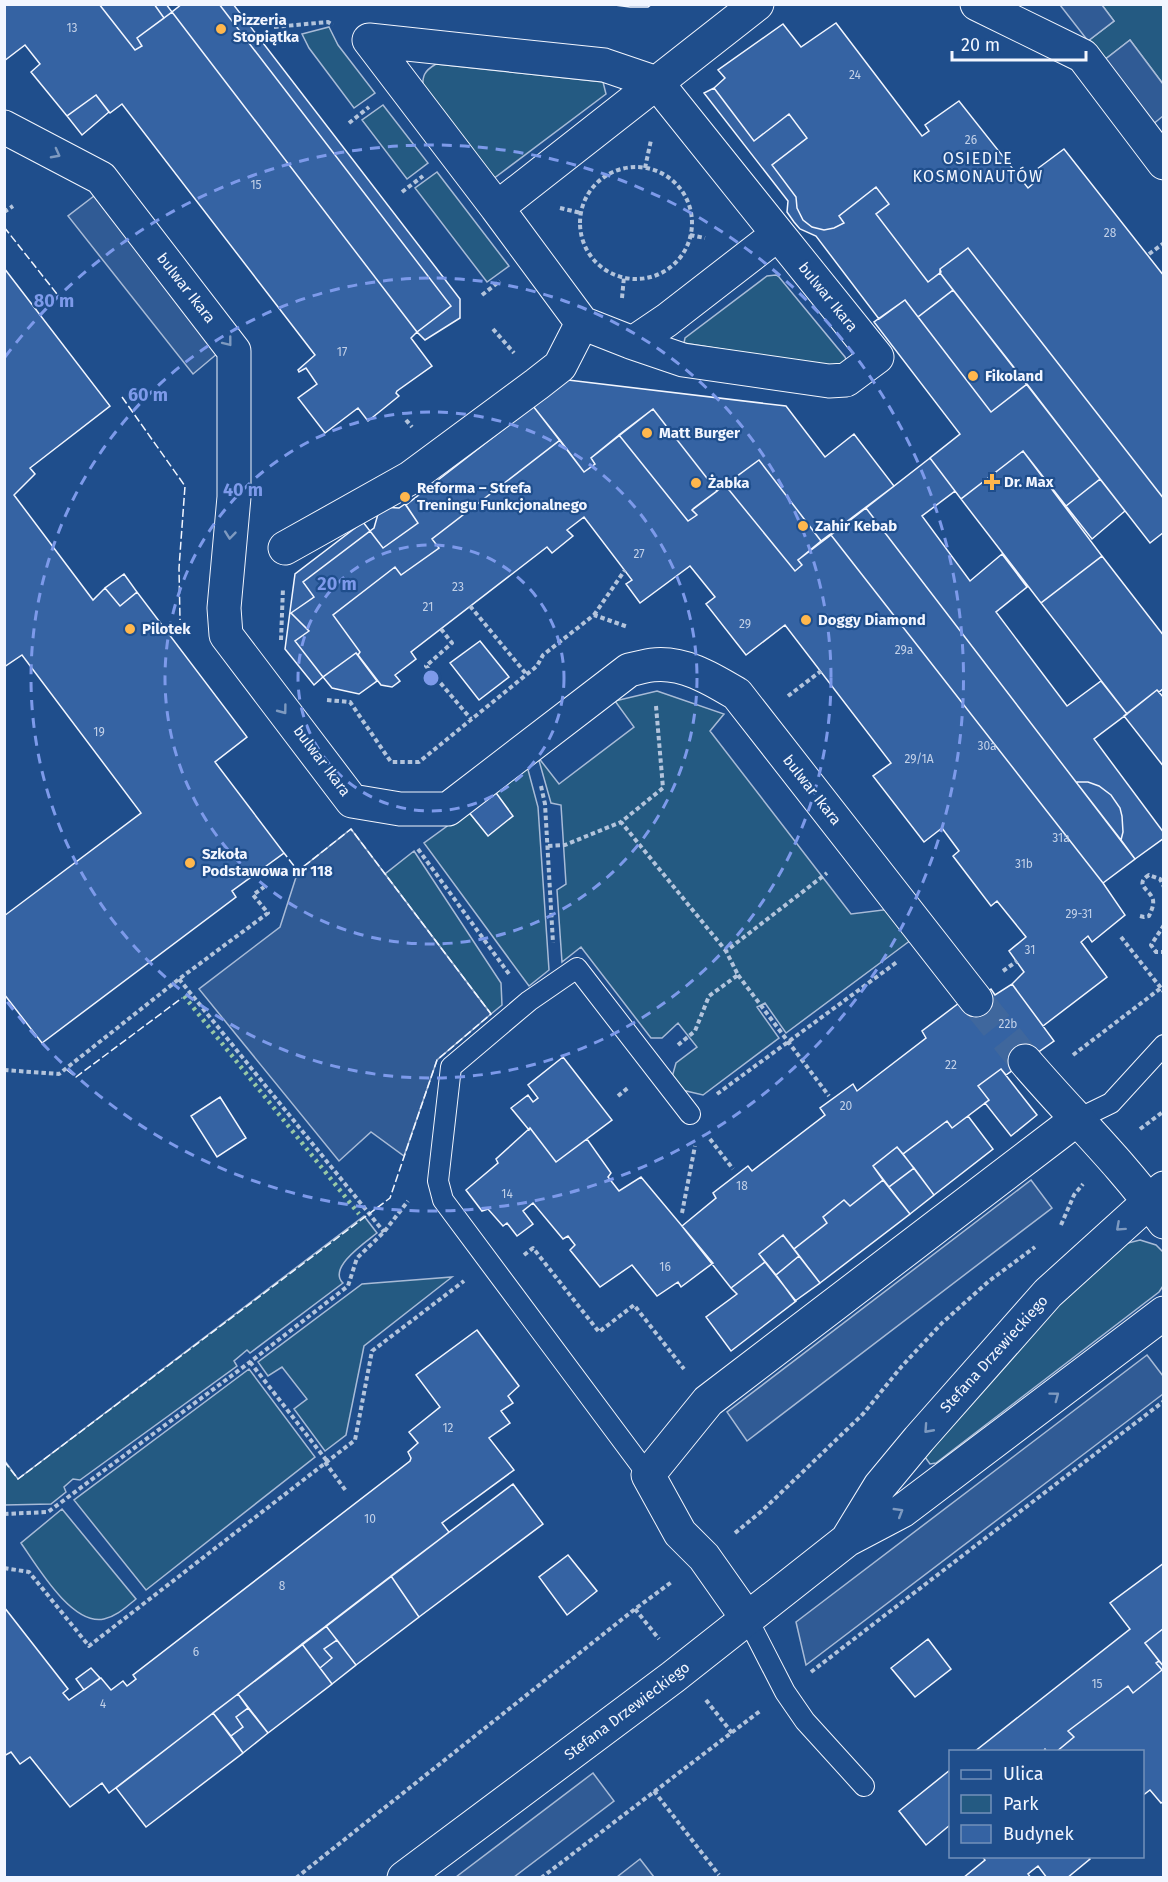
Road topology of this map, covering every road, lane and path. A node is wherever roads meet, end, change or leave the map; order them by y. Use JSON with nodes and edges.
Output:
{"nodes":[{"id":1,"x":757,"y":4,"type":"edge"},
{"id":2,"x":977,"y":4,"type":"edge"},
{"id":3,"x":328,"y":22,"type":"dead end"},
{"id":4,"x":274,"y":27,"type":"dead end"},
{"id":5,"x":657,"y":83,"type":"junction"},
{"id":6,"x":359,"y":116,"type":"dead end"},
{"id":7,"x":349,"y":123,"type":"dead end"},
{"id":8,"x":4,"y":127,"type":"edge"},
{"id":9,"x":651,"y":143,"type":"dead end"},
{"id":10,"x":1164,"y":163,"type":"edge"},
{"id":11,"x":645,"y":168,"type":"junction"},
{"id":12,"x":411,"y":185,"type":"dead end"},
{"id":13,"x":402,"y":192,"type":"dead end"},
{"id":14,"x":13,"y":206,"type":"dead end"},
{"id":15,"x":497,"y":208,"type":"junction"},
{"id":16,"x":567,"y":210,"type":"dead end"},
{"id":17,"x":4,"y":212,"type":"edge"},
{"id":18,"x":581,"y":213,"type":"junction"},
{"id":19,"x":778,"y":234,"type":"junction"},
{"id":20,"x":690,"y":236,"type":"junction"},
{"id":21,"x":707,"y":239,"type":"dead end"},
{"id":22,"x":1164,"y":243,"type":"edge"},
{"id":23,"x":1149,"y":254,"type":"dead end"},
{"id":24,"x":624,"y":277,"type":"junction"},
{"id":25,"x":490,"y":289,"type":"dead end"},
{"id":26,"x":622,"y":294,"type":"dead end"},
{"id":27,"x":482,"y":295,"type":"dead end"},
{"id":28,"x":582,"y":323,"type":"junction"},
{"id":29,"x":493,"y":329,"type":"dead end"},
{"id":30,"x":633,"y":343,"type":"junction"},
{"id":31,"x":521,"y":361,"type":"dead end"},
{"id":32,"x":285,"y":548,"type":"joint"},
{"id":33,"x":625,"y":570,"type":"dead end"},
{"id":34,"x":470,"y":606,"type":"dead end"},
{"id":35,"x":594,"y":615,"type":"junction"},
{"id":36,"x":441,"y":629,"type":"dead end"},
{"id":37,"x":280,"y":640,"type":"dead end"},
{"id":38,"x":654,"y":665,"type":"junction"},
{"id":39,"x":527,"y":675,"type":"junction"},
{"id":40,"x":316,"y":699,"type":"dead end"},
{"id":41,"x":471,"y":719,"type":"junction"},
{"id":42,"x":525,"y":749,"type":"junction"},
{"id":43,"x":400,"y":809,"type":"junction"},
{"id":44,"x":621,"y":822,"type":"junction"},
{"id":45,"x":548,"y":846,"type":"junction"},
{"id":46,"x":858,"y":849,"type":"junction"},
{"id":47,"x":264,"y":887,"type":"dead end"},
{"id":48,"x":1164,"y":887,"type":"edge"},
{"id":49,"x":1140,"y":916,"type":"dead end"},
{"id":50,"x":1164,"y":925,"type":"edge"},
{"id":51,"x":1121,"y":937,"type":"dead end"},
{"id":52,"x":928,"y":939,"type":"junction"},
{"id":53,"x":726,"y":951,"type":"junction"},
{"id":54,"x":1164,"y":952,"type":"edge"},
{"id":55,"x":1017,"y":961,"type":"dead end"},
{"id":56,"x":1006,"y":969,"type":"dead end"},
{"id":57,"x":738,"y":975,"type":"junction"},
{"id":58,"x":179,"y":979,"type":"junction"},
{"id":59,"x":556,"y":983,"type":"junction"},
{"id":60,"x":1162,"y":990,"type":"edge"},
{"id":61,"x":976,"y":1000,"type":"tunnel mouth"},
{"id":62,"x":529,"y":1001,"type":"junction"},
{"id":63,"x":681,"y":1043,"type":"dead end"},
{"id":64,"x":788,"y":1043,"type":"junction"},
{"id":65,"x":1164,"y":1046,"type":"edge"},
{"id":66,"x":4,"y":1070,"type":"edge"},
{"id":67,"x":1033,"y":1070,"type":"joint"},
{"id":68,"x":830,"y":1096,"type":"dead end"},
{"id":69,"x":1164,"y":1111,"type":"edge"},
{"id":70,"x":690,"y":1114,"type":"joint"},
{"id":71,"x":1076,"y":1120,"type":"junction"},
{"id":72,"x":697,"y":1136,"type":"dead end"},
{"id":73,"x":1110,"y":1156,"type":"junction"},
{"id":74,"x":438,"y":1181,"type":"junction"},
{"id":75,"x":1159,"y":1204,"type":"edge"},
{"id":76,"x":682,"y":1213,"type":"dead end"},
{"id":77,"x":1059,"y":1229,"type":"dead end"},
{"id":78,"x":384,"y":1232,"type":"junction"},
{"id":79,"x":1041,"y":1242,"type":"dead end"},
{"id":80,"x":493,"y":1268,"type":"junction"},
{"id":81,"x":1164,"y":1313,"type":"edge"},
{"id":82,"x":250,"y":1362,"type":"junction"},
{"id":83,"x":708,"y":1401,"type":"junction"},
{"id":84,"x":1164,"y":1401,"type":"edge"},
{"id":85,"x":326,"y":1462,"type":"junction"},
{"id":86,"x":648,"y":1475,"type":"junction"},
{"id":87,"x":346,"y":1491,"type":"dead end"},
{"id":88,"x":4,"y":1514,"type":"edge"},
{"id":89,"x":847,"y":1540,"type":"junction"},
{"id":90,"x":704,"y":1557,"type":"junction"},
{"id":91,"x":4,"y":1568,"type":"edge"},
{"id":92,"x":635,"y":1609,"type":"junction"},
{"id":93,"x":747,"y":1618,"type":"junction"},
{"id":94,"x":662,"y":1643,"type":"dead end"},
{"id":95,"x":785,"y":1692,"type":"junction"},
{"id":96,"x":705,"y":1698,"type":"dead end"},
{"id":97,"x":732,"y":1733,"type":"junction"},
{"id":98,"x":864,"y":1786,"type":"dead end"},
{"id":99,"x":654,"y":1791,"type":"junction"},
{"id":100,"x":720,"y":1875,"type":"dead end"},
{"id":101,"x":296,"y":1878,"type":"edge"},
{"id":102,"x":404,"y":1878,"type":"edge"},
{"id":103,"x":541,"y":1878,"type":"edge"}],
"edges":[{"from":1,"to":5,"type":"street"},
{"from":2,"to":10,"type":"street"},
{"from":3,"to":4,"type":"path"},
{"from":5,"to":15,"type":"street"},
{"from":5,"to":15,"type":"street"},
{"from":5,"to":19,"type":"street","name":"bulwar Ikara"},
{"from":6,"to":7,"type":"path"},
{"from":8,"to":43,"type":"street","name":"bulwar Ikara","one_way":true},
{"from":9,"to":11,"type":"path"},
{"from":11,"to":18,"type":"path"},
{"from":11,"to":20,"type":"path"},
{"from":12,"to":13,"type":"path"},
{"from":14,"to":17,"type":"path"},
{"from":15,"to":28,"type":"street"},
{"from":16,"to":18,"type":"path"},
{"from":18,"to":24,"type":"path"},
{"from":19,"to":30,"type":"street"},
{"from":19,"to":30,"type":"street","name":"bulwar Ikara"},
{"from":20,"to":21,"type":"path"},
{"from":20,"to":24,"type":"path"},
{"from":22,"to":23,"type":"path"},
{"from":24,"to":26,"type":"path"},
{"from":25,"to":27,"type":"path"},
{"from":28,"to":30,"type":"street","name":"bulwar Ikara"},
{"from":28,"to":32,"type":"street"},
{"from":29,"to":31,"type":"path"},
{"from":32,"to":37,"type":"path"},
{"from":33,"to":35,"type":"path"},
{"from":34,"to":39,"type":"path"},
{"from":35,"to":38,"type":"path"},
{"from":35,"to":39,"type":"path"},
{"from":36,"to":41,"type":"path"},
{"from":38,"to":42,"type":"street","name":"bulwar Ikara"},
{"from":38,"to":44,"type":"path"},
{"from":38,"to":46,"type":"street","name":"bulwar Ikara"},
{"from":39,"to":41,"type":"path"},
{"from":40,"to":41,"type":"path"},
{"from":42,"to":43,"type":"street","name":"bulwar Ikara"},
{"from":42,"to":45,"type":"path"},
{"from":43,"to":62,"type":"path"},
{"from":44,"to":45,"type":"path"},
{"from":44,"to":53,"type":"path"},
{"from":45,"to":59,"type":"path"},
{"from":46,"to":52,"type":"street","name":"bulwar Ikara"},
{"from":46,"to":53,"type":"path"},
{"from":47,"to":58,"type":"path"},
{"from":48,"to":49,"type":"path"},
{"from":50,"to":54,"type":"path"},
{"from":51,"to":60,"type":"path"},
{"from":52,"to":61,"type":"street","name":"bulwar Ikara"},
{"from":52,"to":64,"type":"path"},
{"from":53,"to":57,"type":"path"},
{"from":55,"to":56,"type":"path"},
{"from":57,"to":63,"type":"path"},
{"from":57,"to":64,"type":"path"},
{"from":58,"to":66,"type":"path"},
{"from":58,"to":78,"type":"path"},
{"from":59,"to":62,"type":"lane"},
{"from":59,"to":70,"type":"lane"},
{"from":60,"to":67,"type":"path"},
{"from":62,"to":74,"type":"lane"},
{"from":64,"to":68,"type":"path"},
{"from":64,"to":70,"type":"path"},
{"from":65,"to":71,"type":"lane"},
{"from":67,"to":71,"type":"street"},
{"from":69,"to":73,"type":"path"},
{"from":71,"to":73,"type":"street"},
{"from":71,"to":83,"type":"street"},
{"from":72,"to":76,"type":"path"},
{"from":73,"to":75,"type":"street"},
{"from":73,"to":77,"type":"path"},
{"from":74,"to":78,"type":"path"},
{"from":74,"to":80,"type":"lane"},
{"from":75,"to":89,"type":"street","name":"Stefana Drzewieckiego","one_way":true},
{"from":78,"to":82,"type":"path"},
{"from":79,"to":90,"type":"path"},
{"from":80,"to":83,"type":"path"},
{"from":80,"to":85,"type":"path"},
{"from":80,"to":86,"type":"lane"},
{"from":89,"to":81,"type":"street","name":"Stefana Drzewieckiego","one_way":true},
{"from":82,"to":85,"type":"path"},
{"from":82,"to":88,"type":"path"},
{"from":83,"to":86,"type":"street"},
{"from":84,"to":95,"type":"path"},
{"from":85,"to":87,"type":"path"},
{"from":85,"to":91,"type":"path"},
{"from":86,"to":90,"type":"street"},
{"from":89,"to":93,"type":"street","name":"Stefana Drzewieckiego"},
{"from":90,"to":92,"type":"path"},
{"from":90,"to":93,"type":"street"},
{"from":92,"to":94,"type":"path"},
{"from":92,"to":101,"type":"path"},
{"from":93,"to":95,"type":"lane"},
{"from":93,"to":102,"type":"street","name":"Stefana Drzewieckiego"},
{"from":95,"to":97,"type":"path"},
{"from":95,"to":98,"type":"lane"},
{"from":96,"to":97,"type":"path"},
{"from":97,"to":99,"type":"path"},
{"from":99,"to":100,"type":"path"},
{"from":99,"to":103,"type":"path"}]}
